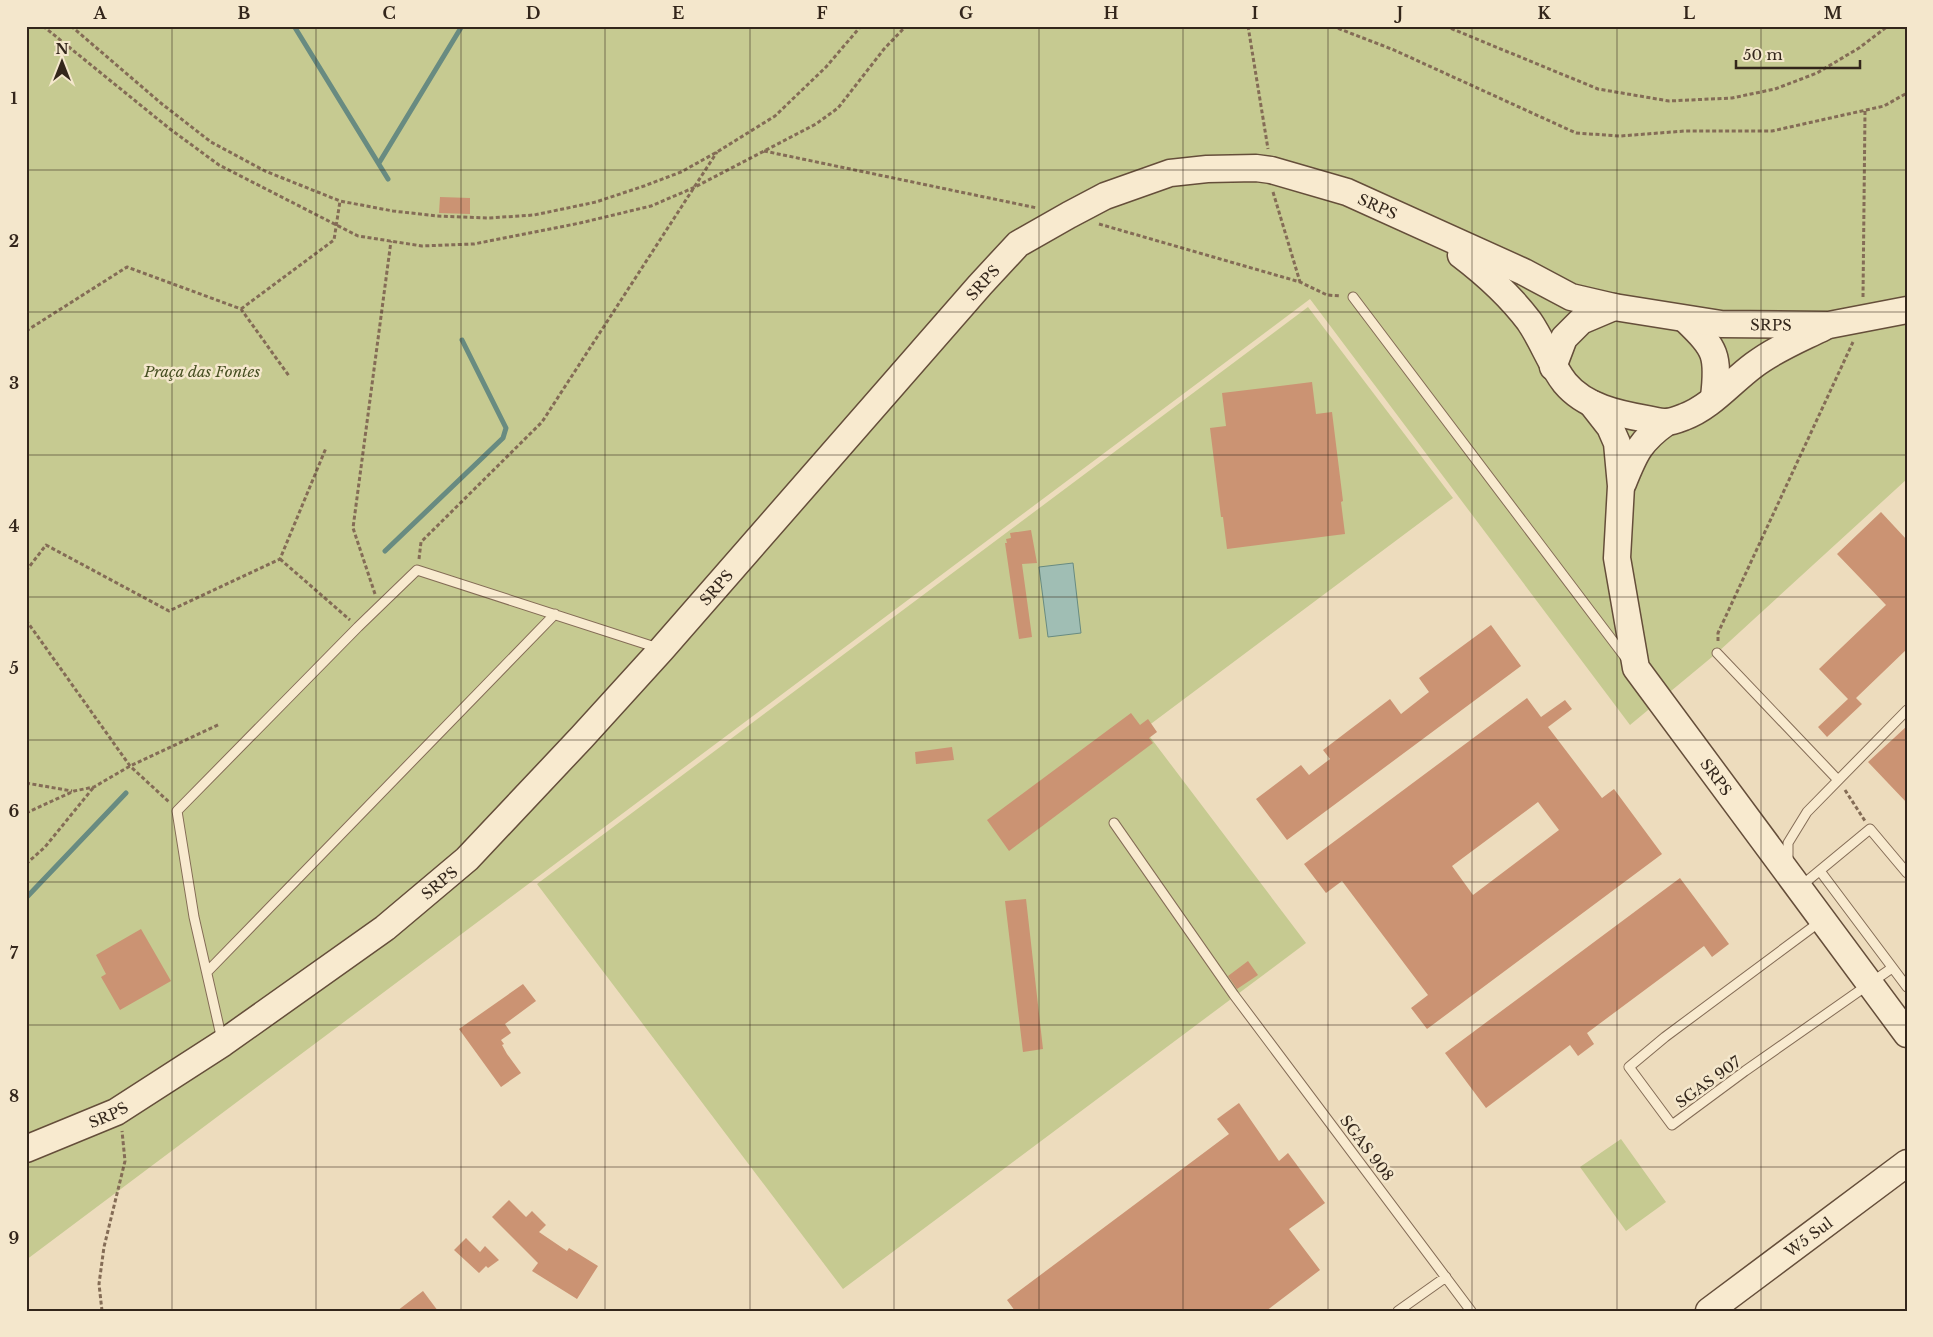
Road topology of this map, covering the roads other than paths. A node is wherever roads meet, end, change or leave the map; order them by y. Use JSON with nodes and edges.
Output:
{"nodes":[{"id":1,"x":1431,"y":231,"type":"junction"},
{"id":2,"x":1353,"y":297,"type":"road end"},
{"id":3,"x":1614,"y":307,"type":"junction"},
{"id":4,"x":1907,"y":310,"type":"edge"},
{"id":5,"x":1686,"y":320,"type":"junction"},
{"id":6,"x":1829,"y":325,"type":"junction"},
{"id":7,"x":1553,"y":366,"type":"junction"},
{"id":8,"x":1714,"y":397,"type":"junction"},
{"id":9,"x":1592,"y":404,"type":"junction"},
{"id":10,"x":1667,"y":422,"type":"junction"},
{"id":11,"x":1621,"y":486,"type":"junction"},
{"id":12,"x":555,"y":614,"type":"junction"},
{"id":13,"x":662,"y":649,"type":"junction"},
{"id":14,"x":1717,"y":653,"type":"road end"},
{"id":15,"x":1636,"y":668,"type":"junction"},
{"id":16,"x":1907,"y":710,"type":"edge"},
{"id":17,"x":1837,"y":779,"type":"junction"},
{"id":18,"x":1114,"y":823,"type":"dead end"},
{"id":19,"x":1820,"y":872,"type":"junction"},
{"id":20,"x":1907,"y":873,"type":"edge"},
{"id":21,"x":1793,"y":881,"type":"junction"},
{"id":22,"x":1822,"y":921,"type":"junction"},
{"id":23,"x":1892,"y":968,"type":"junction"},
{"id":24,"x":207,"y":972,"type":"junction"},
{"id":25,"x":1870,"y":984,"type":"junction"},
{"id":26,"x":1907,"y":987,"type":"edge"},
{"id":27,"x":1907,"y":1034,"type":"edge"},
{"id":28,"x":223,"y":1043,"type":"junction"},
{"id":29,"x":26,"y":1149,"type":"edge"},
{"id":30,"x":1907,"y":1163,"type":"edge"},
{"id":31,"x":1446,"y":1277,"type":"junction"},
{"id":32,"x":1398,"y":1311,"type":"edge"},
{"id":33,"x":1471,"y":1311,"type":"edge"},
{"id":34,"x":1708,"y":1311,"type":"edge"}],
"edges":[{"from":1,"to":3,"type":"main road","name":"SRPS"},
{"from":1,"to":7,"type":"main road","name":"SRPS"},
{"from":1,"to":13,"type":"main road","name":"SRPS"},
{"from":2,"to":15,"type":"lane"},
{"from":3,"to":5,"type":"main road","name":"SRPS"},
{"from":3,"to":7,"type":"main road"},
{"from":4,"to":6,"type":"main road","name":"SRPS"},
{"from":5,"to":6,"type":"main road","name":"SRPS"},
{"from":5,"to":8,"type":"main road"},
{"from":6,"to":8,"type":"main road","name":"SRPS"},
{"from":7,"to":9,"type":"main road","name":"SRPS"},
{"from":8,"to":10,"type":"main road","name":"SRPS"},
{"from":9,"to":10,"type":"main road","name":"SRPS"},
{"from":9,"to":11,"type":"main road","name":"SRPS"},
{"from":10,"to":11,"type":"main road","name":"SRPS"},
{"from":11,"to":15,"type":"main road","name":"SRPS"},
{"from":12,"to":13,"type":"lane"},
{"from":12,"to":24,"type":"lane"},
{"from":12,"to":24,"type":"lane"},
{"from":13,"to":28,"type":"main road","name":"SRPS"},
{"from":14,"to":17,"type":"lane"},
{"from":15,"to":21,"type":"main road","name":"SRPS"},
{"from":16,"to":17,"type":"lane"},
{"from":17,"to":21,"type":"lane"},
{"from":18,"to":31,"type":"lane","name":"SGAS 908"},
{"from":19,"to":20,"type":"lane"},
{"from":19,"to":21,"type":"lane"},
{"from":19,"to":23,"type":"lane"},
{"from":21,"to":22,"type":"main road","name":"SRPS"},
{"from":22,"to":25,"type":"main road","name":"SRPS"},
{"from":22,"to":25,"type":"lane","name":"SGAS 907"},
{"from":23,"to":25,"type":"lane"},
{"from":23,"to":26,"type":"lane"},
{"from":24,"to":28,"type":"lane"},
{"from":25,"to":27,"type":"main road","name":"SRPS"},
{"from":28,"to":29,"type":"main road","name":"SRPS"},
{"from":30,"to":34,"type":"main road","name":"W5 Sul"},
{"from":31,"to":32,"type":"lane"},
{"from":31,"to":33,"type":"lane","name":"SGAS 908"}]}
